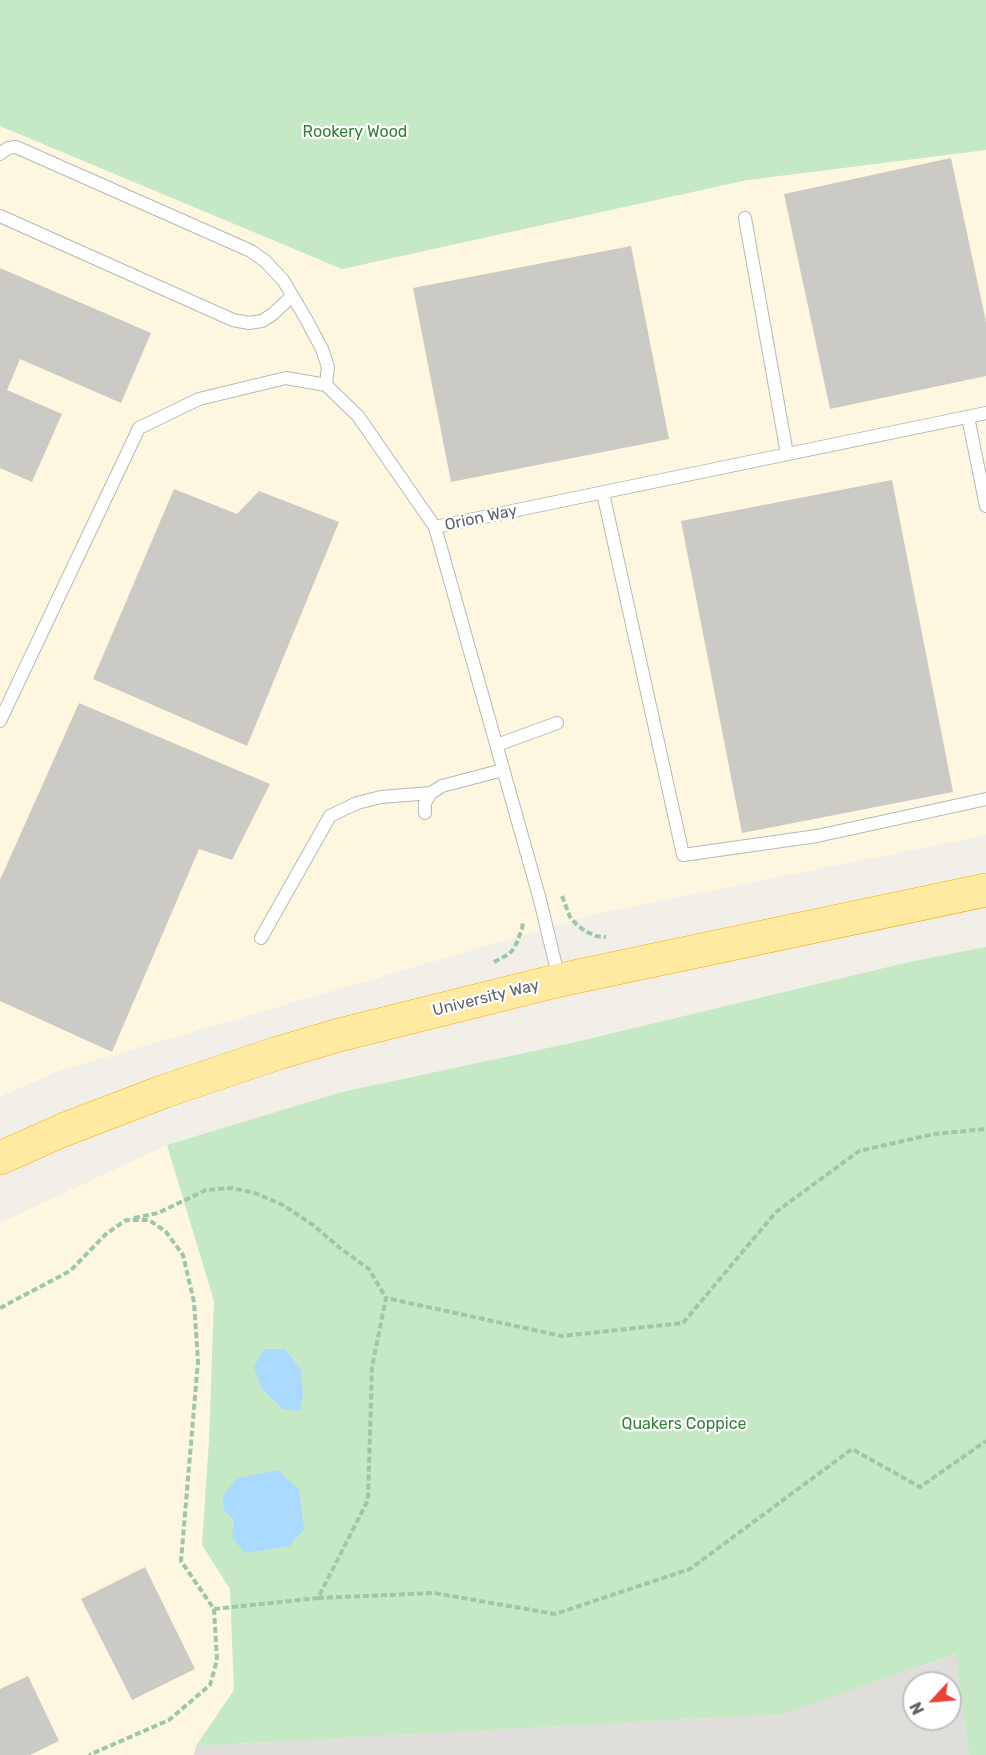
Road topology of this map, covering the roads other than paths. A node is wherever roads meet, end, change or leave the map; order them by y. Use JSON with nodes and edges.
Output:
{"nodes":[{"id":1,"x":0,"y":154,"type":"edge"},
{"id":2,"x":0,"y":216,"type":"edge"},
{"id":3,"x":745,"y":218,"type":"dead end"},
{"id":4,"x":292,"y":296,"type":"junction"},
{"id":5,"x":327,"y":385,"type":"junction"},
{"id":6,"x":986,"y":414,"type":"edge"},
{"id":7,"x":968,"y":417,"type":"junction"},
{"id":8,"x":787,"y":454,"type":"junction"},
{"id":9,"x":603,"y":493,"type":"junction"},
{"id":10,"x":986,"y":506,"type":"edge"},
{"id":11,"x":435,"y":528,"type":"junction"},
{"id":12,"x":0,"y":721,"type":"edge"},
{"id":13,"x":557,"y":723,"type":"dead end"},
{"id":14,"x":497,"y":745,"type":"junction"},
{"id":15,"x":503,"y":770,"type":"junction"},
{"id":16,"x":431,"y":792,"type":"junction"},
{"id":17,"x":986,"y":799,"type":"edge"},
{"id":18,"x":425,"y":813,"type":"dead end"},
{"id":19,"x":986,"y":890,"type":"edge"},
{"id":20,"x":261,"y":938,"type":"dead end"},
{"id":21,"x":560,"y":980,"type":"junction"},
{"id":22,"x":0,"y":1158,"type":"edge"}],
"edges":[{"from":1,"to":4,"type":"lane"},
{"from":2,"to":4,"type":"lane"},
{"from":3,"to":8,"type":"lane"},
{"from":4,"to":5,"type":"lane"},
{"from":5,"to":11,"type":"lane"},
{"from":5,"to":12,"type":"lane"},
{"from":6,"to":7,"type":"lane","name":"Orion Way"},
{"from":7,"to":8,"type":"lane","name":"Orion Way"},
{"from":7,"to":10,"type":"lane"},
{"from":8,"to":9,"type":"lane","name":"Orion Way"},
{"from":9,"to":11,"type":"lane","name":"Orion Way"},
{"from":9,"to":17,"type":"lane"},
{"from":11,"to":14,"type":"lane","name":"Orion Way"},
{"from":13,"to":14,"type":"lane"},
{"from":14,"to":15,"type":"lane","name":"Orion Way"},
{"from":15,"to":16,"type":"lane"},
{"from":15,"to":21,"type":"lane","name":"Orion Way"},
{"from":16,"to":18,"type":"lane"},
{"from":16,"to":20,"type":"lane"},
{"from":19,"to":21,"type":"highway","name":"University Way"},
{"from":21,"to":22,"type":"highway","name":"University Way"}]}
